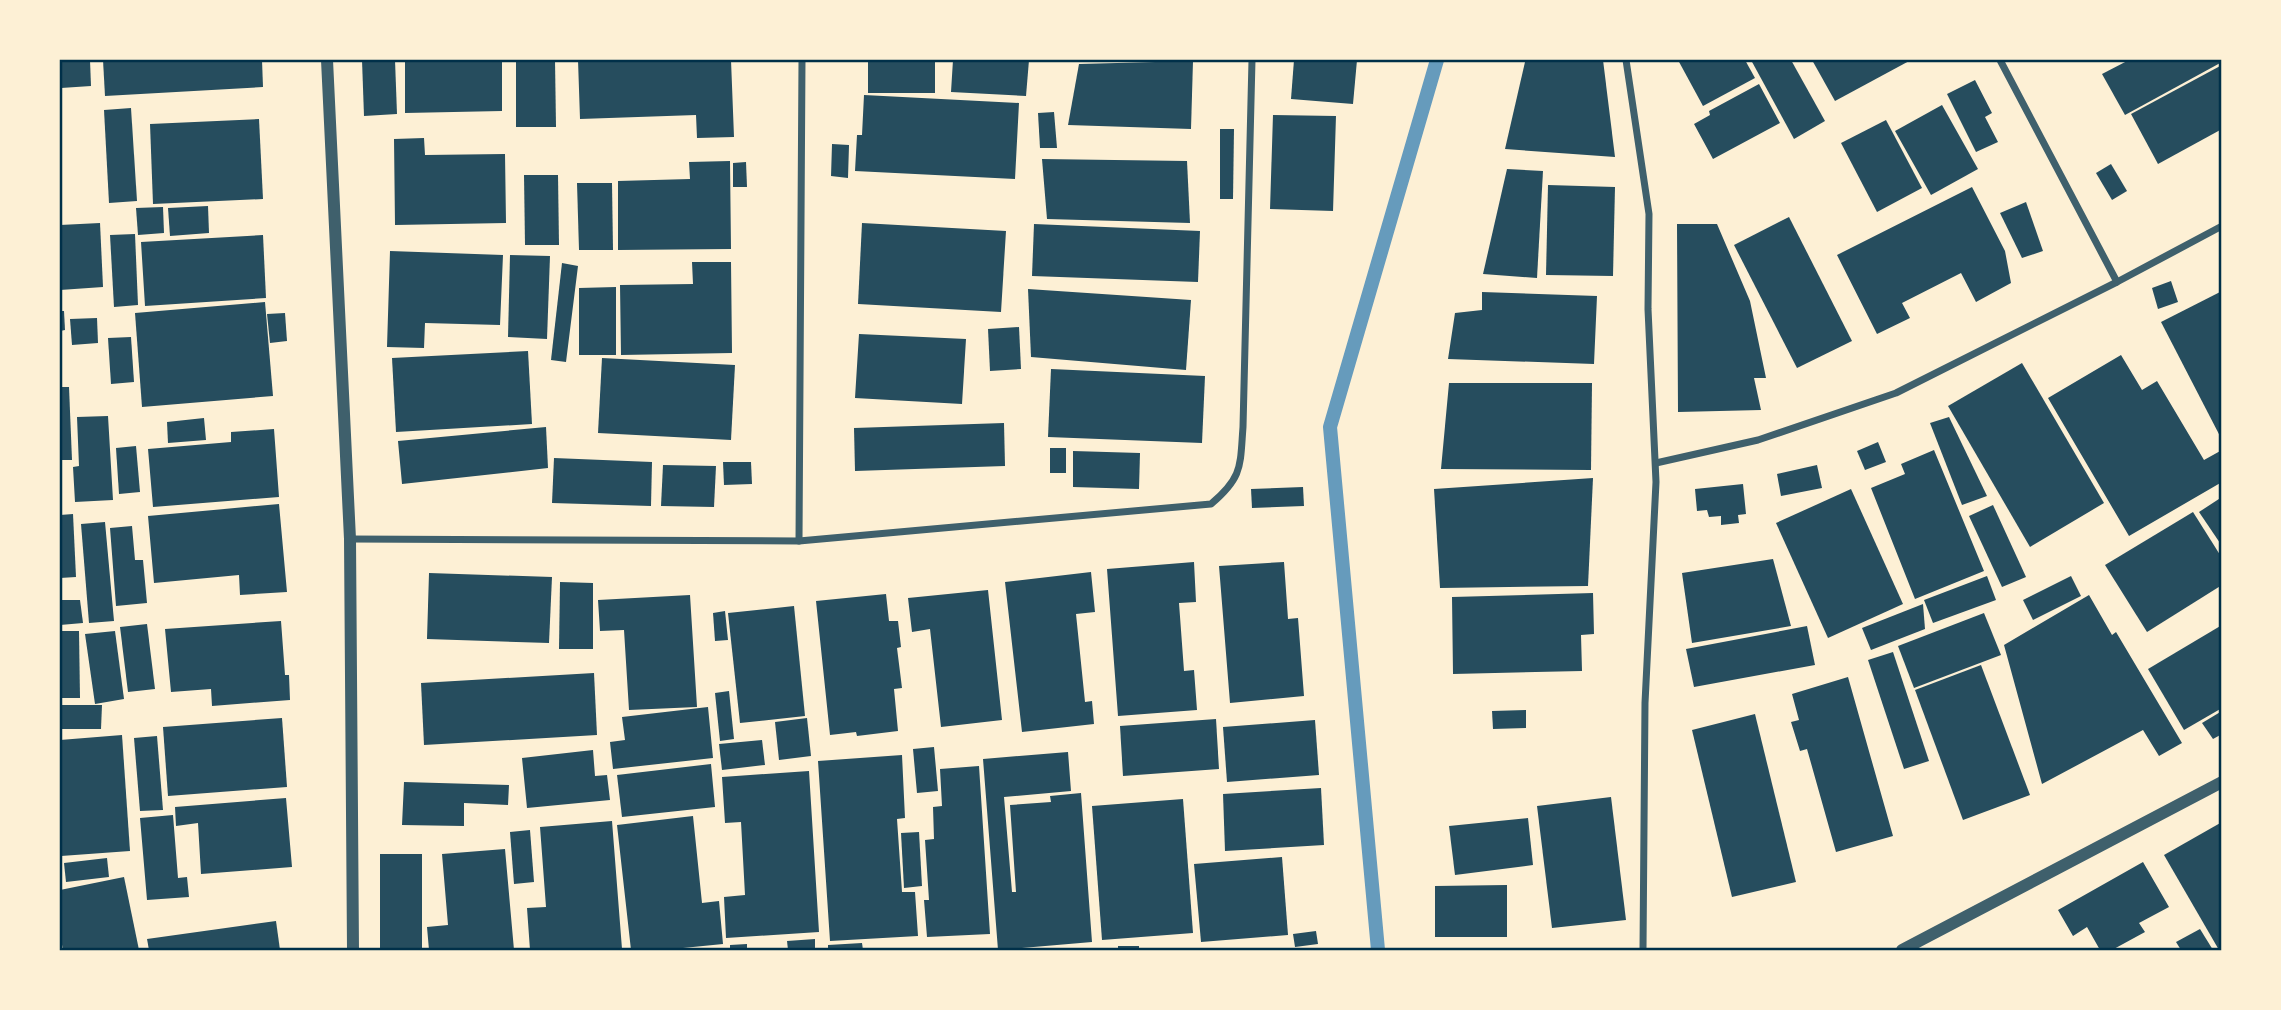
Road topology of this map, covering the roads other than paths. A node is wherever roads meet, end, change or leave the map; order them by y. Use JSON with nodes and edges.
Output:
{"nodes":[{"id":1,"x":327,"y":60,"type":"edge"},
{"id":2,"x":802,"y":60,"type":"edge"},
{"id":3,"x":1252,"y":60,"type":"edge"},
{"id":4,"x":1626,"y":60,"type":"edge"},
{"id":5,"x":2000,"y":60,"type":"edge"},
{"id":6,"x":2221,"y":226,"type":"edge"},
{"id":7,"x":2117,"y":282,"type":"junction"},
{"id":8,"x":1656,"y":463,"type":"junction"},
{"id":9,"x":350,"y":539,"type":"junction"},
{"id":10,"x":799,"y":541,"type":"junction"},
{"id":11,"x":2221,"y":782,"type":"edge"},
{"id":12,"x":353,"y":950,"type":"edge"},
{"id":13,"x":1643,"y":950,"type":"edge"},
{"id":14,"x":1902,"y":950,"type":"edge"}],
"edges":[{"from":1,"to":9,"type":"street"},
{"from":2,"to":10,"type":"street"},
{"from":3,"to":10,"type":"street"},
{"from":4,"to":8,"type":"street"},
{"from":5,"to":7,"type":"street"},
{"from":6,"to":7,"type":"street"},
{"from":7,"to":8,"type":"street"},
{"from":8,"to":13,"type":"street"},
{"from":9,"to":10,"type":"street"},
{"from":9,"to":12,"type":"street"},
{"from":11,"to":14,"type":"street"}]}
